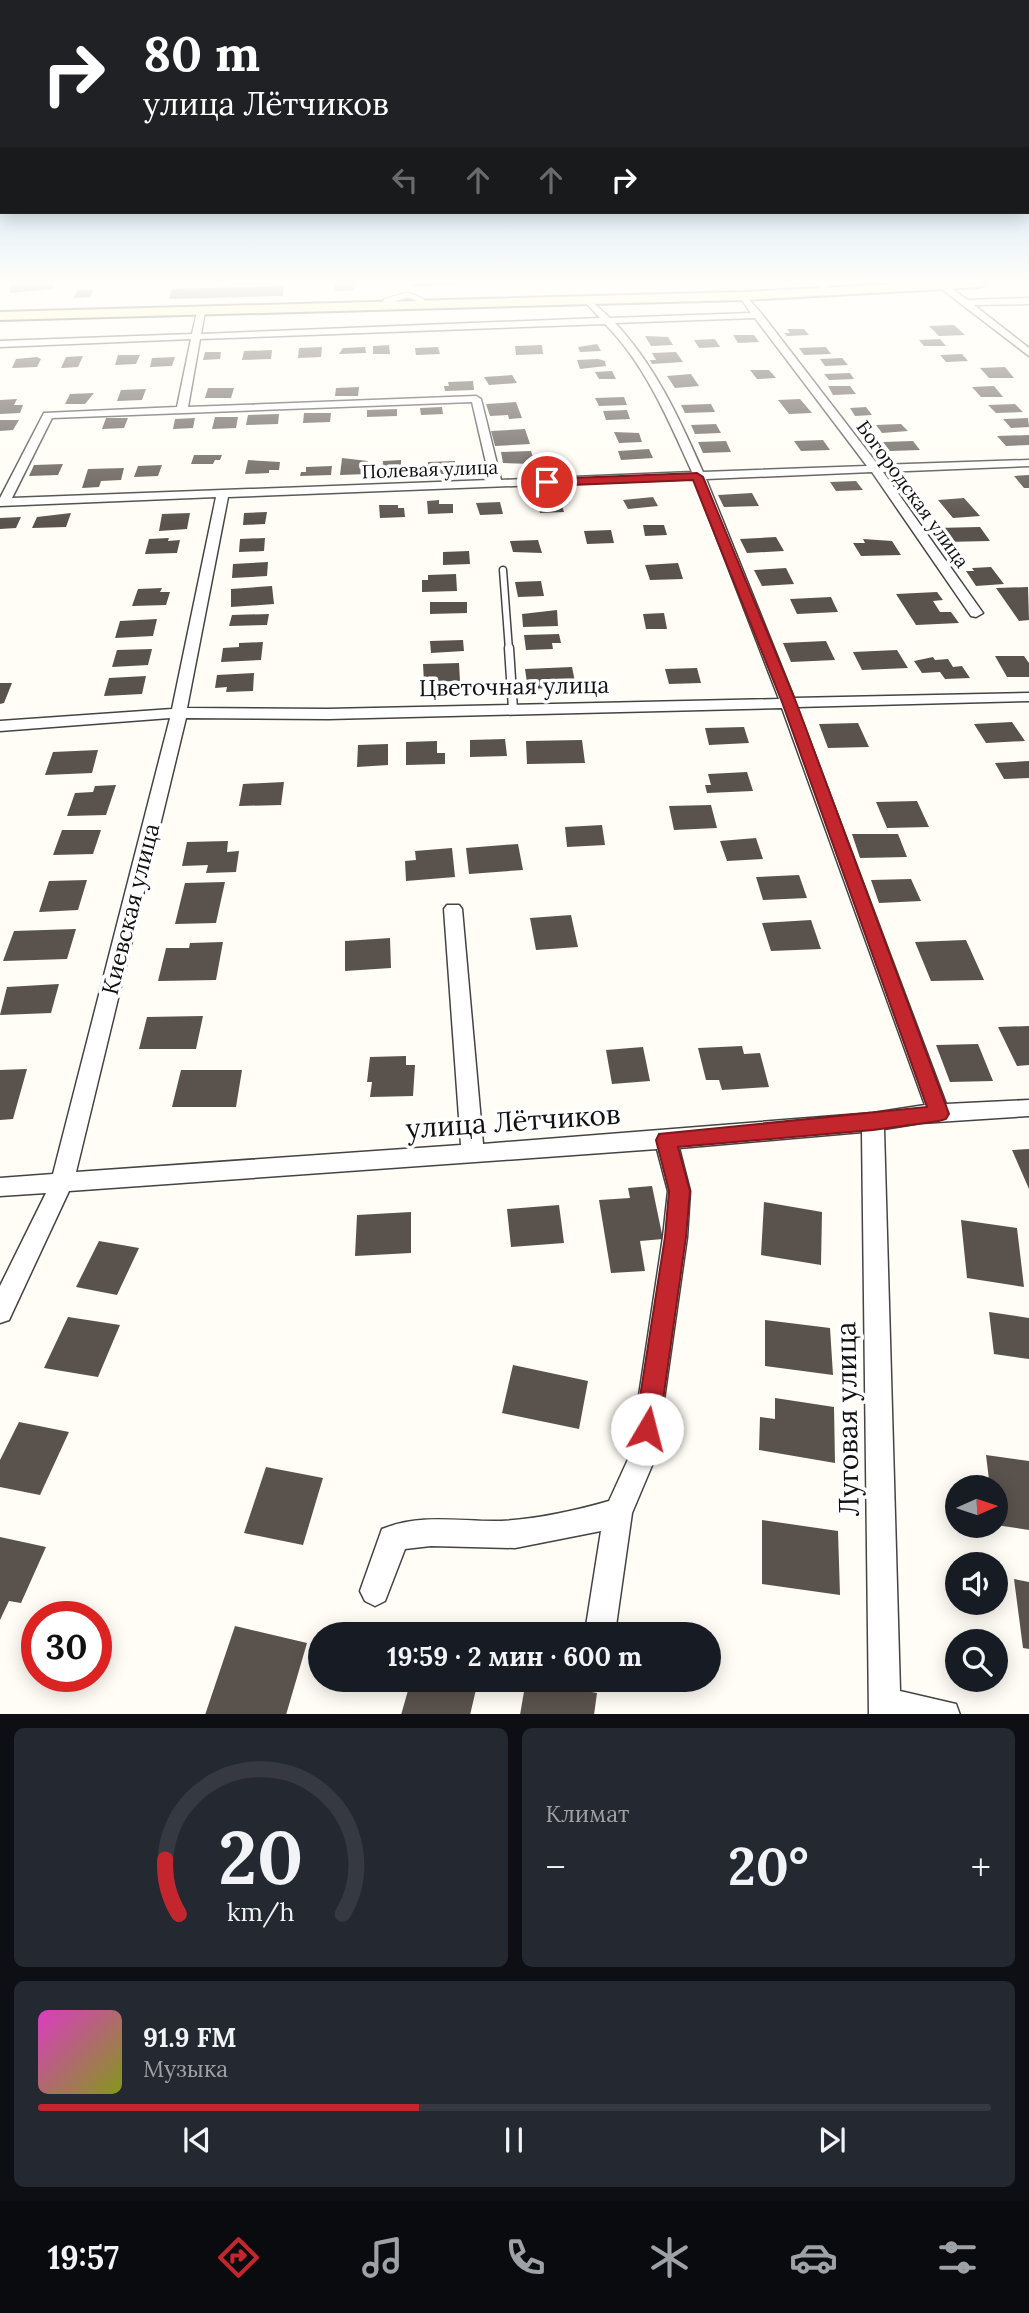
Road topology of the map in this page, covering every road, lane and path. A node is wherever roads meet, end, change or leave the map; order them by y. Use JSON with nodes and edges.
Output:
{"nodes":[{"id":1,"x":190,"y":363,"type":"edge"},
{"id":2,"x":643,"y":363,"type":"edge"},
{"id":3,"x":794,"y":363,"type":"edge"},
{"id":4,"x":182,"y":410,"type":"junction"},
{"id":5,"x":1029,"y":463,"type":"edge"},
{"id":6,"x":875,"y":469,"type":"junction"},
{"id":7,"x":697,"y":477,"type":"junction"},
{"id":8,"x":496,"y":485,"type":"junction"},
{"id":9,"x":223,"y":494,"type":"junction"},
{"id":10,"x":2,"y":502,"type":"edge"},
{"id":11,"x":503,"y":570,"type":"dead end"},
{"id":12,"x":976,"y":613,"type":"dead end"},
{"id":13,"x":1029,"y":697,"type":"edge"},
{"id":14,"x":789,"y":702,"type":"junction"},
{"id":15,"x":513,"y":709,"type":"junction"},
{"id":16,"x":179,"y":713,"type":"junction"},
{"id":17,"x":0,"y":726,"type":"edge"},
{"id":18,"x":453,"y":909,"type":"dead end"},
{"id":19,"x":1029,"y":1108,"type":"edge"},
{"id":20,"x":939,"y":1114,"type":"junction"},
{"id":21,"x":873,"y":1122,"type":"junction"},
{"id":22,"x":666,"y":1140,"type":"junction"},
{"id":23,"x":473,"y":1153,"type":"junction"},
{"id":24,"x":62,"y":1183,"type":"junction"},
{"id":25,"x":0,"y":1186,"type":"edge"},
{"id":26,"x":0,"y":1312,"type":"edge"},
{"id":27,"x":618,"y":1512,"type":"junction"},
{"id":28,"x":375,"y":1591,"type":"dead end"},
{"id":29,"x":602,"y":1622,"type":"edge"},
{"id":30,"x":885,"y":1709,"type":"edge"},
{"id":31,"x":945,"y":1714,"type":"edge"}],
"edges":[{"from":1,"to":4,"type":"street"},
{"from":2,"to":7,"type":"street"},
{"from":3,"to":6,"type":"street","name":"Богородская улица"},
{"from":4,"to":8,"type":"street"},
{"from":4,"to":10,"type":"street"},
{"from":5,"to":6,"type":"street","name":"Полевая улица"},
{"from":6,"to":7,"type":"street","name":"Полевая улица"},
{"from":6,"to":12,"type":"street","name":"Богородская улица"},
{"from":7,"to":8,"type":"street","name":"Полевая улица"},
{"from":7,"to":14,"type":"street"},
{"from":8,"to":9,"type":"street","name":"Полевая улица"},
{"from":9,"to":10,"type":"street","name":"Полевая улица"},
{"from":9,"to":16,"type":"street","name":"Киевская улица"},
{"from":11,"to":15,"type":"lane"},
{"from":13,"to":14,"type":"street","name":"Цветочная улица"},
{"from":14,"to":15,"type":"street","name":"Цветочная улица"},
{"from":14,"to":20,"type":"street"},
{"from":15,"to":16,"type":"street","name":"Цветочная улица"},
{"from":16,"to":17,"type":"street","name":"Цветочная улица"},
{"from":16,"to":24,"type":"street","name":"Киевская улица"},
{"from":18,"to":23,"type":"street"},
{"from":19,"to":20,"type":"street","name":"улица Лётчиков"},
{"from":20,"to":21,"type":"street","name":"улица Лётчиков"},
{"from":21,"to":22,"type":"street","name":"улица Лётчиков"},
{"from":21,"to":30,"type":"street","name":"Луговая улица"},
{"from":22,"to":23,"type":"street","name":"улица Лётчиков"},
{"from":22,"to":27,"type":"street"},
{"from":23,"to":24,"type":"street","name":"улица Лётчиков"},
{"from":24,"to":25,"type":"street","name":"улица Лётчиков"},
{"from":24,"to":26,"type":"street","name":"Киевская улица"},
{"from":27,"to":28,"type":"street"},
{"from":27,"to":29,"type":"street"},
{"from":30,"to":31,"type":"street"}]}
